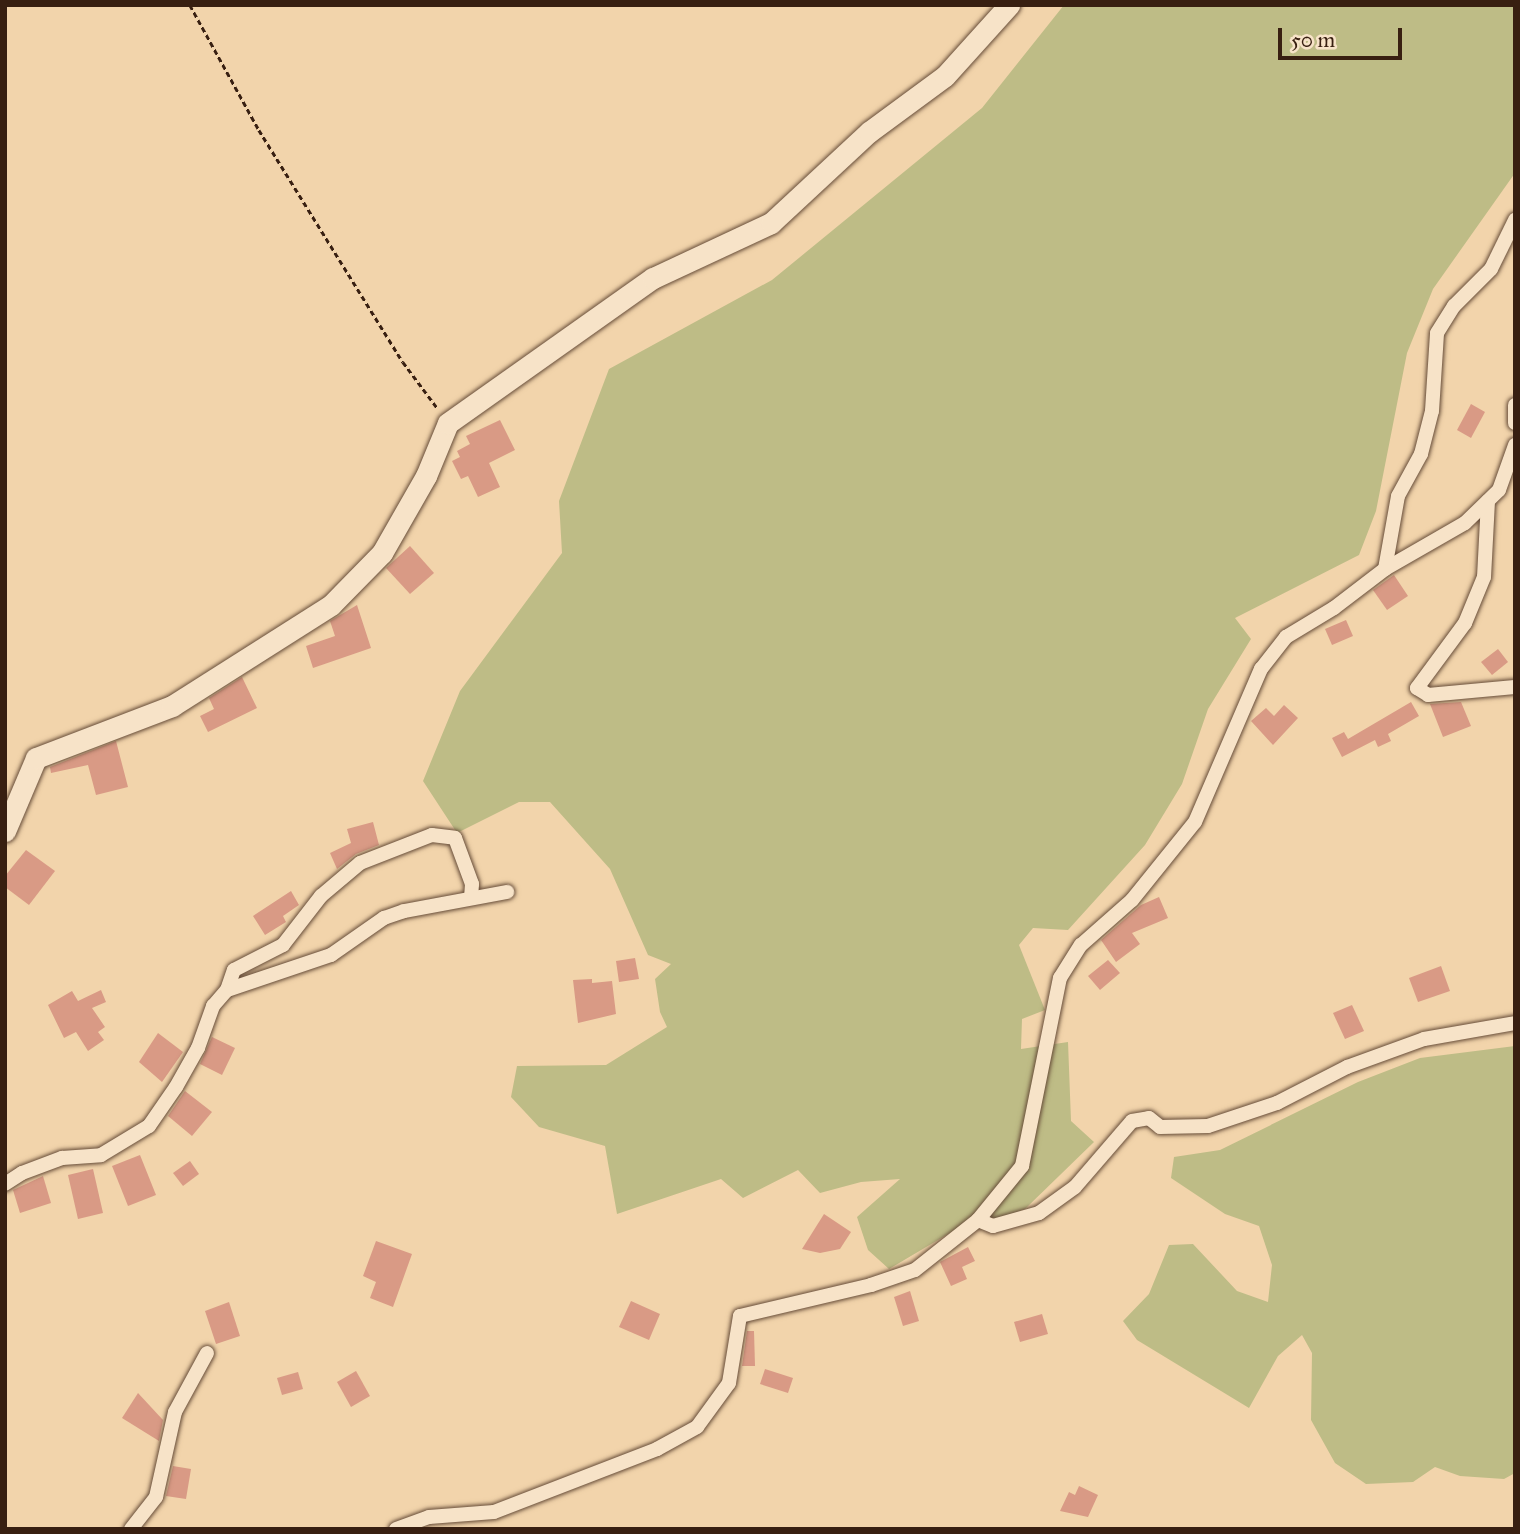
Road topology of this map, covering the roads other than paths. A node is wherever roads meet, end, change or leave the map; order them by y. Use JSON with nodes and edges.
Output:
{"nodes":[{"id":1,"x":1009,"y":5,"type":"edge"},
{"id":2,"x":1515,"y":220,"type":"edge"},
{"id":3,"x":1515,"y":405,"type":"edge"},
{"id":4,"x":1515,"y":423,"type":"edge"},
{"id":5,"x":1515,"y":445,"type":"edge"},
{"id":6,"x":1488,"y":500,"type":"junction"},
{"id":7,"x":1385,"y":569,"type":"junction"},
{"id":8,"x":1515,"y":687,"type":"edge"},
{"id":9,"x":5,"y":831,"type":"edge"},
{"id":10,"x":507,"y":892,"type":"dead end"},
{"id":11,"x":471,"y":898,"type":"junction"},
{"id":12,"x":227,"y":990,"type":"junction"},
{"id":13,"x":1515,"y":1023,"type":"edge"},
{"id":14,"x":5,"y":1184,"type":"edge"},
{"id":15,"x":978,"y":1220,"type":"junction"},
{"id":16,"x":206,"y":1353,"type":"dead end"},
{"id":17,"x":131,"y":1529,"type":"edge"},
{"id":18,"x":396,"y":1529,"type":"edge"}],
"edges":[{"from":1,"to":9,"type":"street"},
{"from":2,"to":7,"type":"street"},
{"from":3,"to":4,"type":"street"},
{"from":5,"to":6,"type":"street"},
{"from":6,"to":7,"type":"street"},
{"from":6,"to":8,"type":"street"},
{"from":7,"to":15,"type":"street"},
{"from":10,"to":11,"type":"street"},
{"from":11,"to":12,"type":"street"},
{"from":11,"to":12,"type":"street"},
{"from":12,"to":14,"type":"street"},
{"from":13,"to":15,"type":"street"},
{"from":15,"to":18,"type":"street"},
{"from":16,"to":17,"type":"street"}]}
